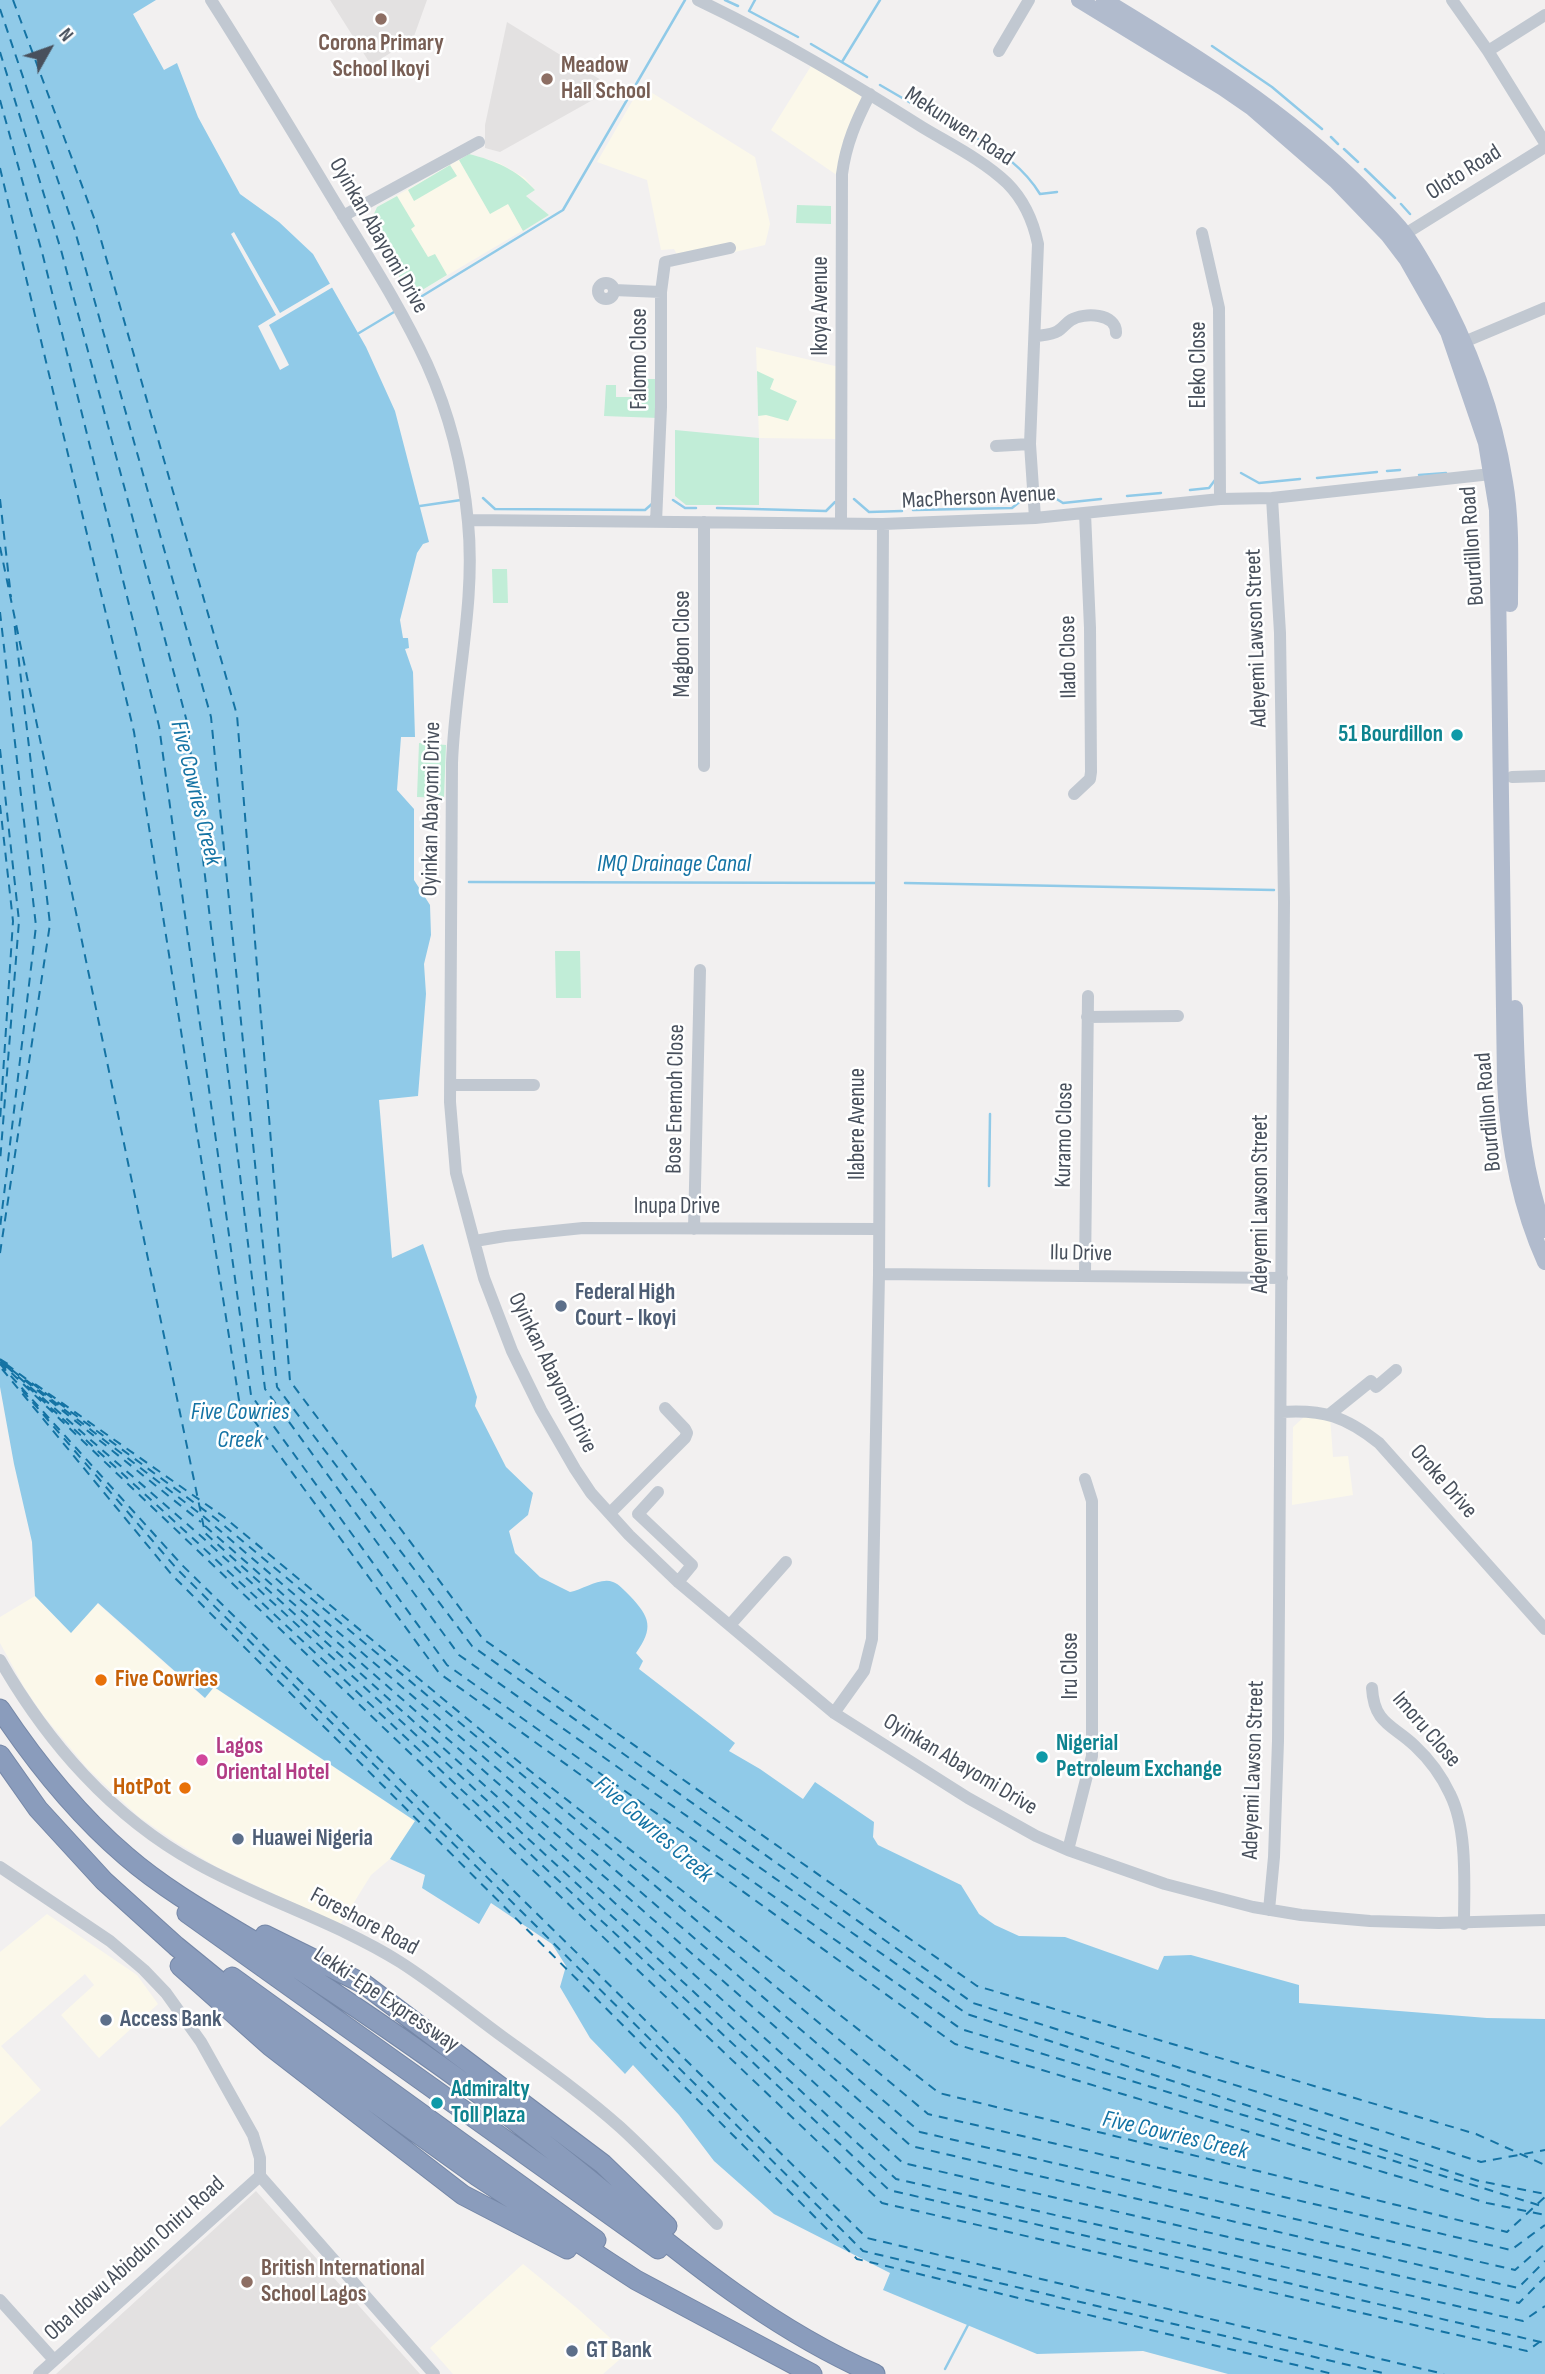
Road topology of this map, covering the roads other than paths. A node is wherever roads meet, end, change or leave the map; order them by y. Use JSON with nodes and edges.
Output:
{"nodes":[{"id":1,"x":211,"y":0,"type":"edge"},
{"id":2,"x":698,"y":0,"type":"edge"},
{"id":3,"x":1028,"y":0,"type":"edge"},
{"id":4,"x":1079,"y":0,"type":"edge"},
{"id":5,"x":1452,"y":0,"type":"edge"},
{"id":6,"x":1105,"y":6,"type":"edge"},
{"id":7,"x":1545,"y":15,"type":"edge"},
{"id":8,"x":999,"y":51,"type":"dead end"},
{"id":9,"x":1488,"y":51,"type":"junction"},
{"id":10,"x":870,"y":94,"type":"junction"},
{"id":11,"x":479,"y":142,"type":"dead end"},
{"id":12,"x":1545,"y":145,"type":"edge"},
{"id":13,"x":343,"y":216,"type":"junction"},
{"id":14,"x":1202,"y":233,"type":"dead end"},
{"id":15,"x":1405,"y":234,"type":"junction"},
{"id":16,"x":730,"y":248,"type":"dead end"},
{"id":17,"x":614,"y":290,"type":"dead end"},
{"id":18,"x":661,"y":292,"type":"junction"},
{"id":19,"x":1545,"y":308,"type":"edge"},
{"id":20,"x":1116,"y":333,"type":"dead end"},
{"id":21,"x":1036,"y":336,"type":"junction"},
{"id":22,"x":1464,"y":342,"type":"junction"},
{"id":23,"x":1030,"y":444,"type":"junction"},
{"id":24,"x":996,"y":446,"type":"dead end"},
{"id":25,"x":1491,"y":474,"type":"junction"},
{"id":26,"x":1272,"y":498,"type":"junction"},
{"id":27,"x":1220,"y":499,"type":"junction"},
{"id":28,"x":1085,"y":513,"type":"junction"},
{"id":29,"x":1035,"y":518,"type":"junction"},
{"id":30,"x":468,"y":520,"type":"junction"},
{"id":31,"x":656,"y":522,"type":"junction"},
{"id":32,"x":704,"y":522,"type":"junction"},
{"id":33,"x":842,"y":523,"type":"junction"},
{"id":34,"x":883,"y":524,"type":"junction"},
{"id":35,"x":704,"y":766,"type":"dead end"},
{"id":36,"x":1545,"y":776,"type":"edge"},
{"id":37,"x":1512,"y":777,"type":"junction"},
{"id":38,"x":1074,"y":794,"type":"dead end"},
{"id":39,"x":700,"y":970,"type":"dead end"},
{"id":40,"x":1088,"y":996,"type":"dead end"},
{"id":41,"x":1178,"y":1016,"type":"dead end"},
{"id":42,"x":1087,"y":1017,"type":"junction"},
{"id":43,"x":451,"y":1085,"type":"junction"},
{"id":44,"x":534,"y":1085,"type":"dead end"},
{"id":45,"x":694,"y":1229,"type":"junction"},
{"id":46,"x":879,"y":1229,"type":"junction"},
{"id":47,"x":1545,"y":1230,"type":"edge"},
{"id":48,"x":475,"y":1241,"type":"junction"},
{"id":49,"x":1545,"y":1262,"type":"edge"},
{"id":50,"x":879,"y":1274,"type":"junction"},
{"id":51,"x":1085,"y":1274,"type":"junction"},
{"id":52,"x":1282,"y":1278,"type":"junction"},
{"id":53,"x":1396,"y":1370,"type":"dead end"},
{"id":54,"x":665,"y":1408,"type":"dead end"},
{"id":55,"x":1281,"y":1412,"type":"junction"},
{"id":56,"x":1330,"y":1414,"type":"junction"},
{"id":57,"x":1085,"y":1479,"type":"dead end"},
{"id":58,"x":658,"y":1492,"type":"dead end"},
{"id":59,"x":610,"y":1513,"type":"junction"},
{"id":60,"x":786,"y":1562,"type":"dead end"},
{"id":61,"x":678,"y":1582,"type":"junction"},
{"id":62,"x":730,"y":1625,"type":"junction"},
{"id":63,"x":1545,"y":1629,"type":"edge"},
{"id":64,"x":0,"y":1660,"type":"edge"},
{"id":65,"x":1372,"y":1688,"type":"dead end"},
{"id":66,"x":0,"y":1709,"type":"edge"},
{"id":67,"x":834,"y":1713,"type":"junction"},
{"id":68,"x":0,"y":1755,"type":"edge"},
{"id":69,"x":97,"y":1830,"type":"junction"},
{"id":70,"x":1068,"y":1850,"type":"junction"},
{"id":71,"x":0,"y":1867,"type":"edge"},
{"id":72,"x":104,"y":1881,"type":"junction"},
{"id":73,"x":1269,"y":1909,"type":"junction"},
{"id":74,"x":1545,"y":1920,"type":"edge"},
{"id":75,"x":1464,"y":1924,"type":"junction"},
{"id":76,"x":260,"y":2176,"type":"junction"},
{"id":77,"x":591,"y":2201,"type":"junction"},
{"id":78,"x":717,"y":2224,"type":"dead end"},
{"id":79,"x":576,"y":2226,"type":"junction"},
{"id":80,"x":0,"y":2300,"type":"edge"},
{"id":81,"x":755,"y":2307,"type":"junction"},
{"id":82,"x":696,"y":2313,"type":"junction"},
{"id":83,"x":54,"y":2360,"type":"junction"},
{"id":84,"x":39,"y":2374,"type":"edge"},
{"id":85,"x":434,"y":2374,"type":"edge"},
{"id":86,"x":812,"y":2374,"type":"edge"},
{"id":87,"x":875,"y":2374,"type":"edge"}],
"edges":[{"from":1,"to":13,"type":"street","name":"Oyinkan Abayomi Drive"},
{"from":2,"to":10,"type":"street","name":"Mekunwen Road"},
{"from":3,"to":8,"type":"street"},
{"from":4,"to":6,"type":"main road","name":"Bourdillon Road"},
{"from":5,"to":9,"type":"street"},
{"from":6,"to":15,"type":"main road","name":"Bourdillon Road"},
{"from":6,"to":25,"type":"main road","name":"Bourdillon Road"},
{"from":7,"to":9,"type":"street"},
{"from":9,"to":12,"type":"street"},
{"from":10,"to":21,"type":"street","name":"Mekunwen Road"},
{"from":10,"to":33,"type":"street","name":"Ikoya Avenue"},
{"from":11,"to":13,"type":"street"},
{"from":12,"to":15,"type":"street","name":"Oloto Road"},
{"from":13,"to":30,"type":"street","name":"Oyinkan Abayomi Drive"},
{"from":14,"to":27,"type":"street","name":"Eleko Close"},
{"from":15,"to":22,"type":"main road","name":"Bourdillon Road"},
{"from":16,"to":18,"type":"street","name":"Falomo Close"},
{"from":17,"to":18,"type":"street"},
{"from":18,"to":31,"type":"street","name":"Falomo Close"},
{"from":19,"to":22,"type":"street"},
{"from":20,"to":21,"type":"street"},
{"from":21,"to":23,"type":"street","name":"Mekunwen Road"},
{"from":22,"to":37,"type":"main road","name":"Bourdillon Road"},
{"from":23,"to":24,"type":"street"},
{"from":23,"to":29,"type":"street","name":"Mekunwen Road"},
{"from":25,"to":26,"type":"street","name":"MacPherson Avenue"},
{"from":25,"to":49,"type":"main road","name":"Bourdillon Road"},
{"from":26,"to":27,"type":"street","name":"MacPherson Avenue"},
{"from":26,"to":52,"type":"street","name":"Adeyemi Lawson Street"},
{"from":27,"to":28,"type":"street","name":"MacPherson Avenue"},
{"from":28,"to":29,"type":"street","name":"MacPherson Avenue"},
{"from":28,"to":38,"type":"street","name":"Ilado Close"},
{"from":29,"to":34,"type":"street","name":"MacPherson Avenue"},
{"from":30,"to":31,"type":"street","name":"MacPherson Avenue"},
{"from":30,"to":43,"type":"street","name":"Oyinkan Abayomi Drive"},
{"from":31,"to":32,"type":"street","name":"MacPherson Avenue"},
{"from":32,"to":33,"type":"street","name":"MacPherson Avenue"},
{"from":32,"to":35,"type":"street","name":"Magbon Close"},
{"from":33,"to":34,"type":"street","name":"MacPherson Avenue"},
{"from":34,"to":46,"type":"street","name":"Ilabere Avenue"},
{"from":36,"to":37,"type":"street"},
{"from":37,"to":47,"type":"main road","name":"Bourdillon Road"},
{"from":39,"to":45,"type":"street","name":"Bose Enemoh Close"},
{"from":40,"to":42,"type":"street","name":"Kuramo Close"},
{"from":41,"to":42,"type":"street"},
{"from":42,"to":51,"type":"street","name":"Kuramo Close"},
{"from":43,"to":44,"type":"street"},
{"from":43,"to":48,"type":"street","name":"Oyinkan Abayomi Drive"},
{"from":45,"to":46,"type":"street","name":"Inupa Drive"},
{"from":45,"to":48,"type":"street","name":"Inupa Drive"},
{"from":46,"to":50,"type":"street","name":"Ilabere Avenue"},
{"from":48,"to":59,"type":"street","name":"Oyinkan Abayomi Drive"},
{"from":50,"to":51,"type":"street","name":"Ilu Drive"},
{"from":50,"to":67,"type":"street","name":"Ilabere Avenue"},
{"from":51,"to":52,"type":"street","name":"Ilu Drive"},
{"from":52,"to":55,"type":"street","name":"Adeyemi Lawson Street"},
{"from":53,"to":56,"type":"street"},
{"from":54,"to":59,"type":"street"},
{"from":55,"to":56,"type":"street","name":"Oroke Drive"},
{"from":55,"to":73,"type":"street","name":"Adeyemi Lawson Street"},
{"from":56,"to":63,"type":"street","name":"Oroke Drive"},
{"from":57,"to":70,"type":"street","name":"Iru Close"},
{"from":58,"to":61,"type":"street"},
{"from":59,"to":61,"type":"street","name":"Oyinkan Abayomi Drive"},
{"from":60,"to":62,"type":"street"},
{"from":61,"to":62,"type":"street","name":"Oyinkan Abayomi Drive"},
{"from":62,"to":67,"type":"street","name":"Oyinkan Abayomi Drive"},
{"from":64,"to":78,"type":"street","name":"Foreshore Road"},
{"from":65,"to":75,"type":"street","name":"Imoru Close"},
{"from":66,"to":69,"type":"highway","name":"Lekki-Epe Expressway"},
{"from":67,"to":70,"type":"street","name":"Oyinkan Abayomi Drive"},
{"from":68,"to":72,"type":"highway"},
{"from":69,"to":77,"type":"highway"},
{"from":69,"to":81,"type":"highway","name":"Lekki-Epe Expressway"},
{"from":70,"to":73,"type":"street","name":"Oyinkan Abayomi Drive"},
{"from":71,"to":76,"type":"street"},
{"from":72,"to":79,"type":"highway"},
{"from":72,"to":82,"type":"highway"},
{"from":73,"to":75,"type":"street","name":"Oyinkan Abayomi Drive"},
{"from":74,"to":75,"type":"street","name":"Oyinkan Abayomi Drive"},
{"from":76,"to":83,"type":"street","name":"Oba Idowu Abiodun Oniru Road"},
{"from":76,"to":85,"type":"street"},
{"from":77,"to":79,"type":"highway"},
{"from":77,"to":81,"type":"highway"},
{"from":79,"to":82,"type":"highway"},
{"from":80,"to":83,"type":"street"},
{"from":81,"to":87,"type":"highway","name":"Lekki-Epe Expressway"},
{"from":82,"to":86,"type":"highway"},
{"from":83,"to":84,"type":"street","name":"Oba Idowu Abiodun Oniru Road"}]}
